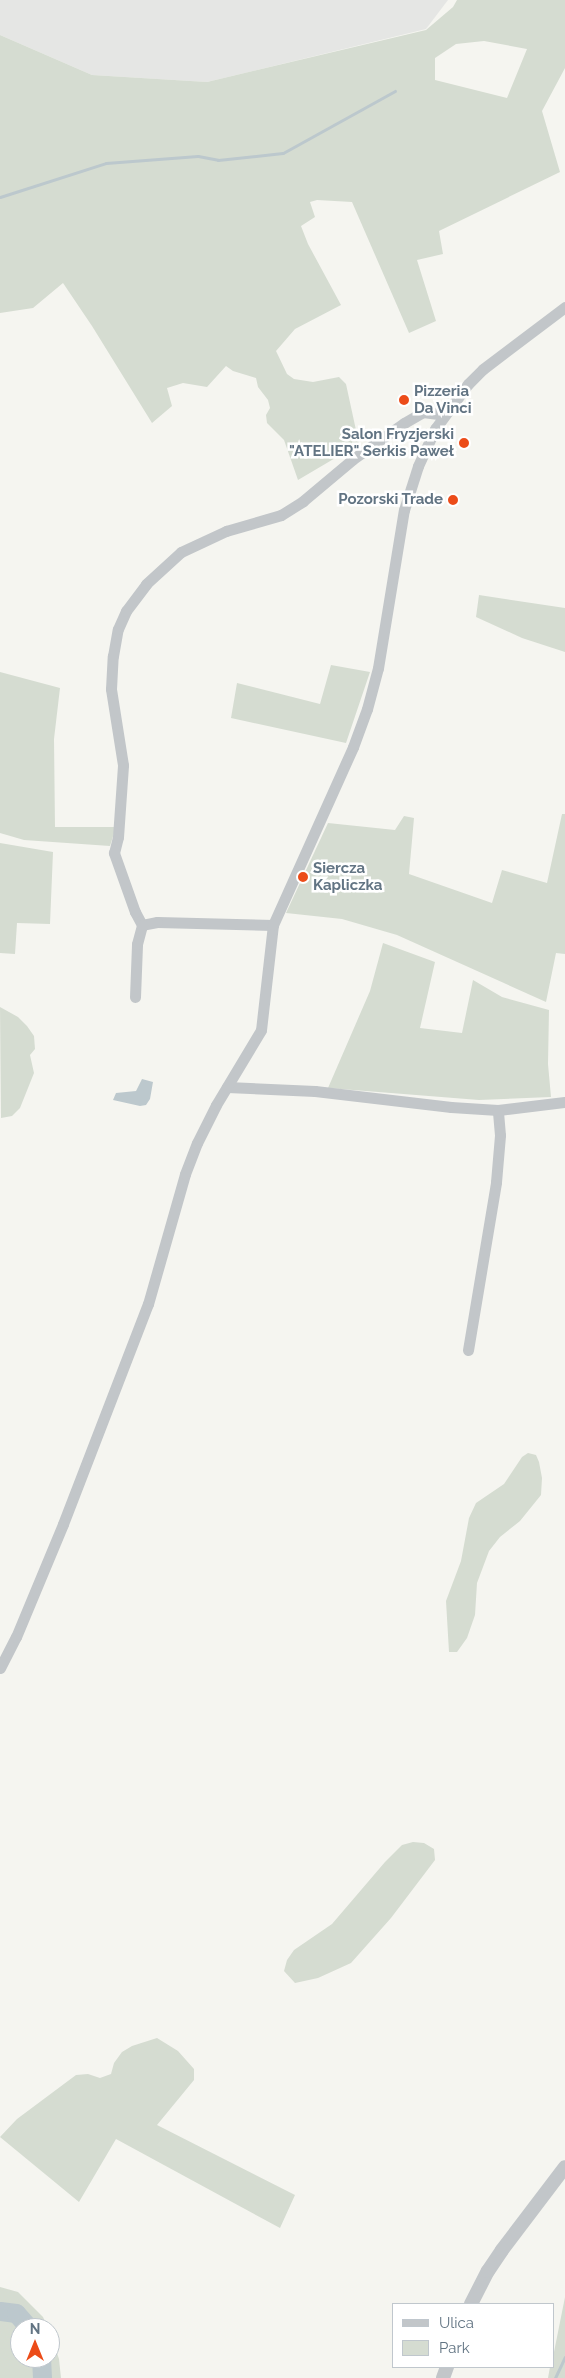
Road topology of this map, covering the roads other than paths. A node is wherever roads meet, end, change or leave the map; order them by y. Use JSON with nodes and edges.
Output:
{"nodes":[{"id":1,"x":565,"y":307,"type":"edge"},
{"id":2,"x":444,"y":415,"type":"junction"},
{"id":3,"x":142,"y":924,"type":"junction"},
{"id":4,"x":273,"y":925,"type":"junction"},
{"id":5,"x":135,"y":997,"type":"dead end"},
{"id":6,"x":227,"y":1087,"type":"junction"},
{"id":7,"x":565,"y":1102,"type":"edge"},
{"id":8,"x":498,"y":1110,"type":"junction"},
{"id":9,"x":468,"y":1350,"type":"dead end"},
{"id":10,"x":0,"y":1668,"type":"edge"},
{"id":11,"x":565,"y":2167,"type":"edge"},
{"id":12,"x":472,"y":2303,"type":"edge"}],
"edges":[{"from":1,"to":2,"type":"street"},
{"from":2,"to":3,"type":"street"},
{"from":2,"to":4,"type":"street"},
{"from":3,"to":4,"type":"street"},
{"from":3,"to":5,"type":"street"},
{"from":4,"to":6,"type":"street"},
{"from":6,"to":8,"type":"street"},
{"from":6,"to":10,"type":"street"},
{"from":7,"to":8,"type":"street"},
{"from":8,"to":9,"type":"street"},
{"from":11,"to":12,"type":"street"}]}
